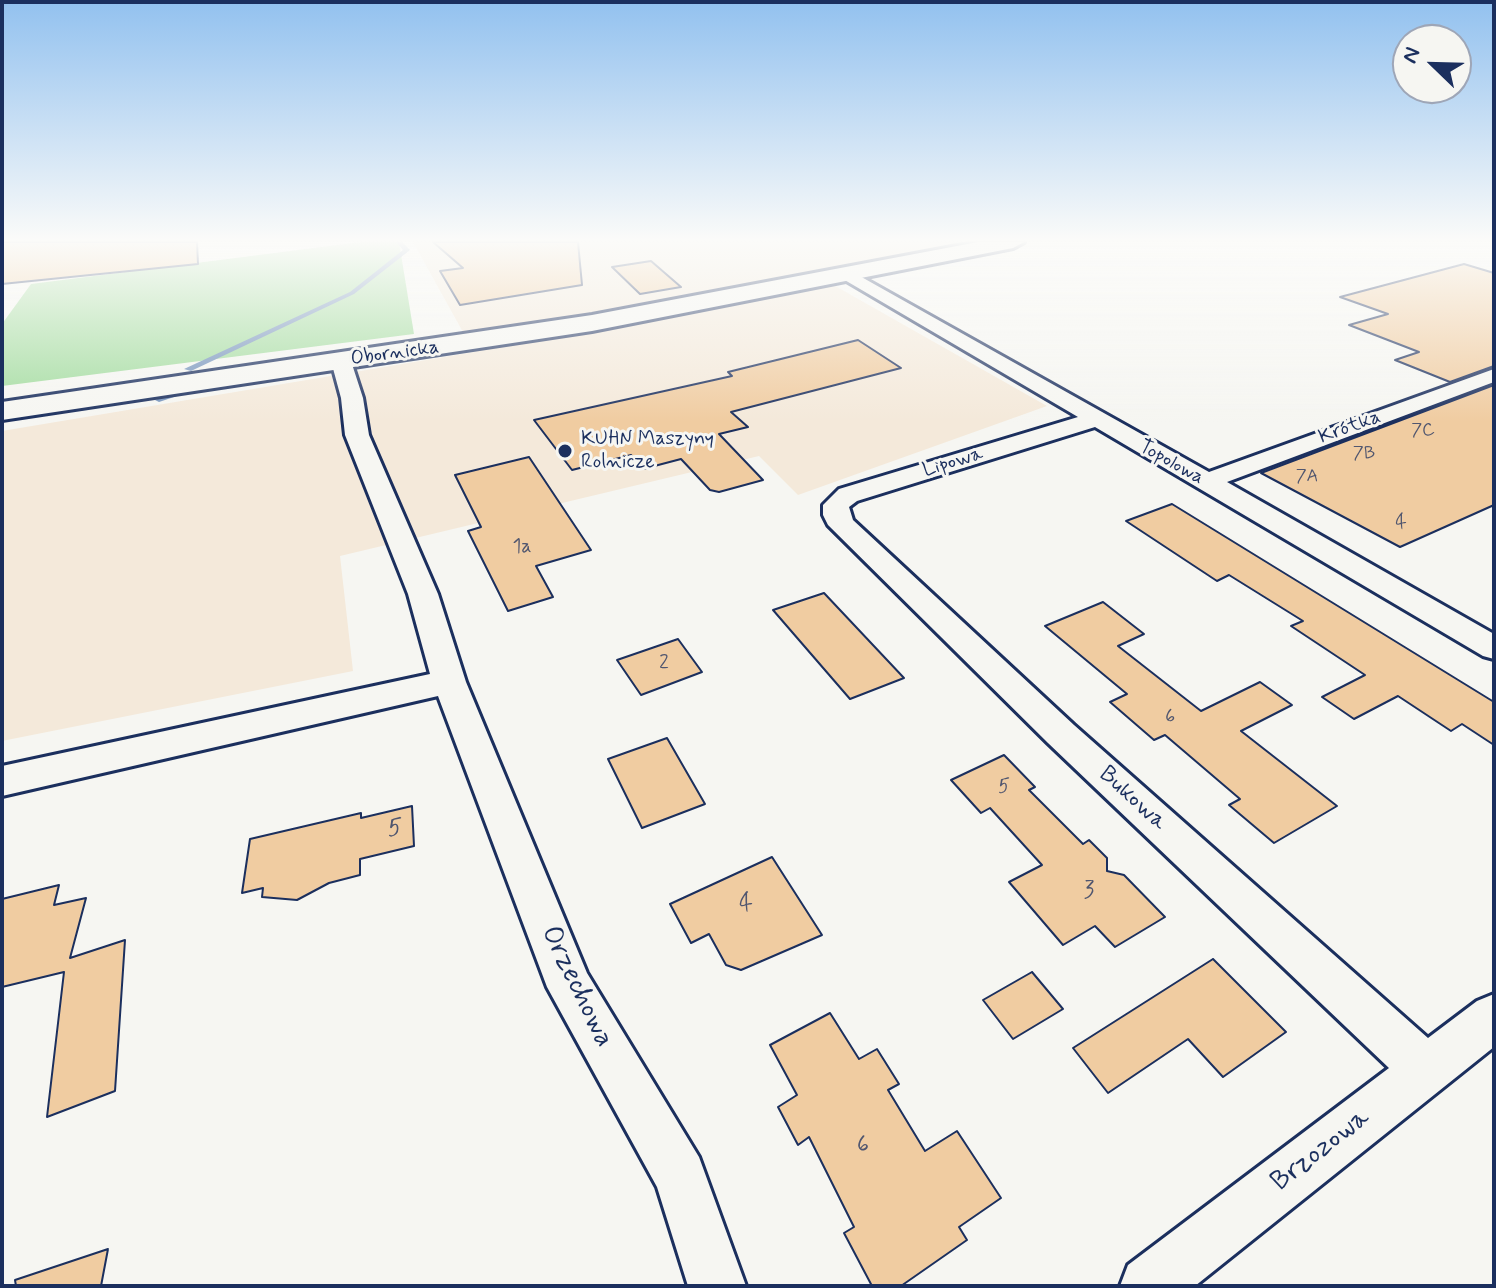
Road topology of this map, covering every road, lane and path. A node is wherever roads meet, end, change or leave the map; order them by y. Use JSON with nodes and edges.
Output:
{"nodes":[{"id":1,"x":704,"y":302,"type":"edge"},
{"id":2,"x":895,"y":302,"type":"edge"},
{"id":3,"x":341,"y":361,"type":"junction"},
{"id":4,"x":1494,"y":375,"type":"edge"},
{"id":5,"x":153,"y":387,"type":"junction"},
{"id":6,"x":2,"y":402,"type":"edge"},
{"id":7,"x":2,"y":411,"type":"edge"},
{"id":8,"x":1094,"y":420,"type":"junction"},
{"id":9,"x":1205,"y":482,"type":"junction"},
{"id":10,"x":842,"y":525,"type":"joint"},
{"id":11,"x":1494,"y":648,"type":"edge"},
{"id":12,"x":449,"y":682,"type":"junction"},
{"id":13,"x":2,"y":781,"type":"edge"},
{"id":14,"x":1494,"y":1017,"type":"edge"},
{"id":15,"x":1426,"y":1069,"type":"junction"},
{"id":16,"x":717,"y":1286,"type":"edge"},
{"id":17,"x":1149,"y":1286,"type":"edge"}],
"edges":[{"from":1,"to":3,"type":"main road","name":"Obornicka"},
{"from":2,"to":8,"type":"street","name":"Topolowa"},
{"from":3,"to":5,"type":"main road","name":"Obornicka"},
{"from":3,"to":12,"type":"street","name":"Orzechowa"},
{"from":4,"to":9,"type":"street","name":"Krótka"},
{"from":5,"to":6,"type":"main road","name":"Obornicka"},
{"from":5,"to":7,"type":"main road","name":"Obornicka"},
{"from":8,"to":9,"type":"street","name":"Topolowa"},
{"from":8,"to":10,"type":"street","name":"Lipowa"},
{"from":9,"to":11,"type":"street","name":"Topolowa"},
{"from":10,"to":15,"type":"street","name":"Bukowa"},
{"from":12,"to":13,"type":"street"},
{"from":12,"to":16,"type":"street","name":"Orzechowa"},
{"from":14,"to":15,"type":"street","name":"Brzozowa"},
{"from":15,"to":17,"type":"street","name":"Brzozowa"}]}
